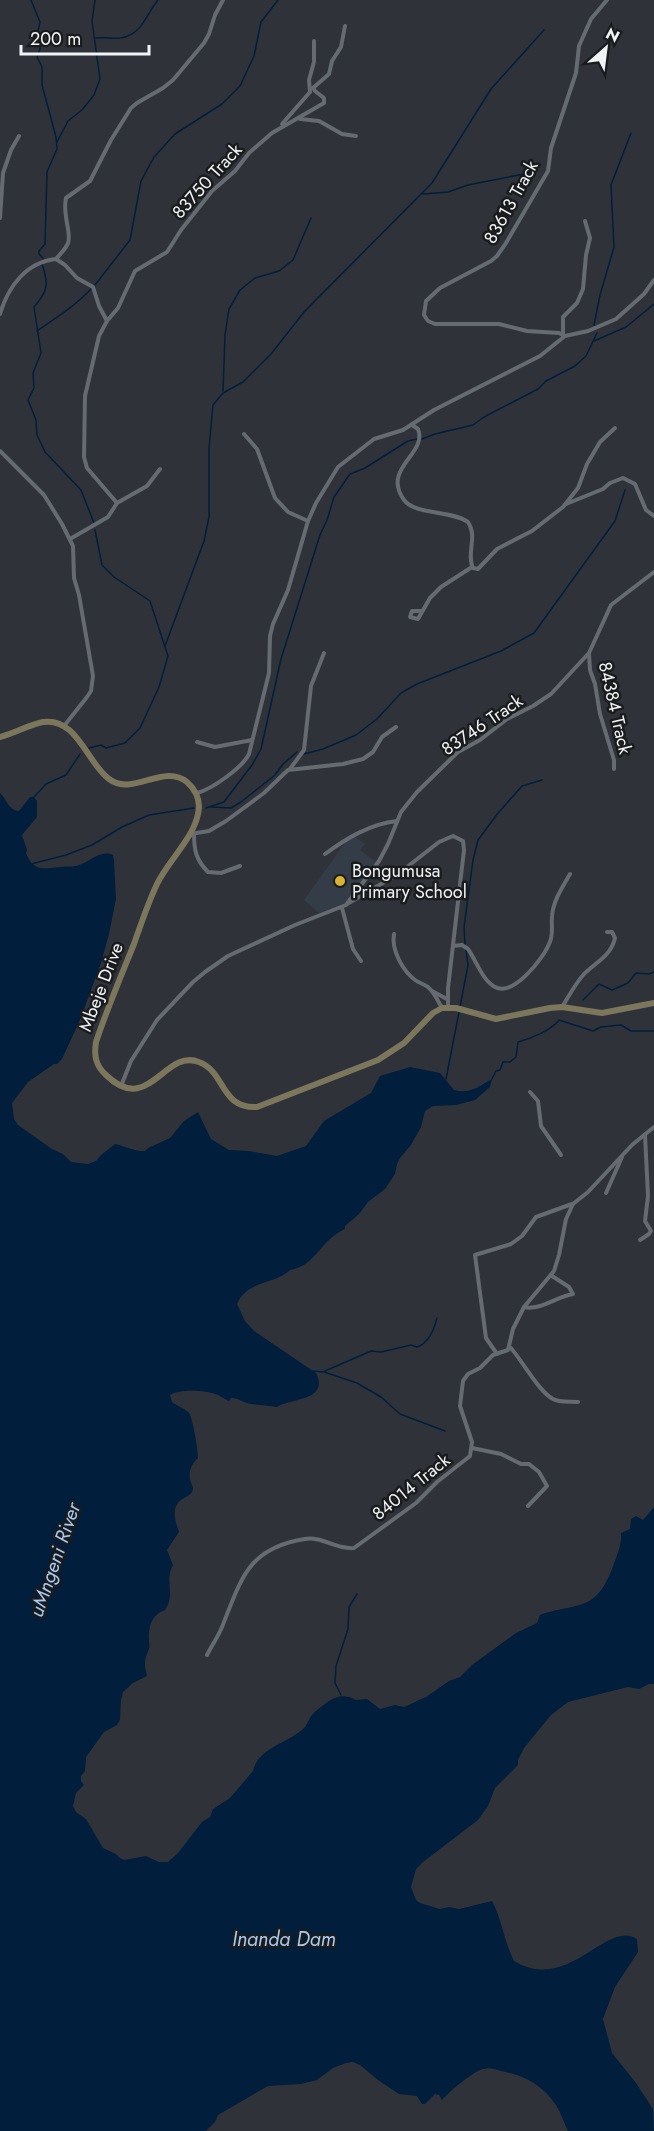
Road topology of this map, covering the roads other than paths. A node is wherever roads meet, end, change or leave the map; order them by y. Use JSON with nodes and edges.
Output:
{"nodes":[{"id":1,"x":223,"y":0,"type":"edge"},
{"id":2,"x":607,"y":0,"type":"edge"},
{"id":3,"x":345,"y":26,"type":"dead end"},
{"id":4,"x":314,"y":41,"type":"dead end"},
{"id":5,"x":312,"y":91,"type":"junction"},
{"id":6,"x":299,"y":119,"type":"junction"},
{"id":7,"x":280,"y":128,"type":"junction"},
{"id":8,"x":19,"y":136,"type":"dead end"},
{"id":9,"x":356,"y":136,"type":"dead end"},
{"id":10,"x":0,"y":218,"type":"edge"},
{"id":11,"x":585,"y":221,"type":"dead end"},
{"id":12,"x":56,"y":259,"type":"junction"},
{"id":13,"x":654,"y":280,"type":"edge"},
{"id":14,"x":0,"y":314,"type":"edge"},
{"id":15,"x":107,"y":321,"type":"junction"},
{"id":16,"x":564,"y":336,"type":"junction"},
{"id":17,"x":412,"y":425,"type":"junction"},
{"id":18,"x":615,"y":428,"type":"dead end"},
{"id":19,"x":244,"y":434,"type":"dead end"},
{"id":20,"x":0,"y":451,"type":"edge"},
{"id":21,"x":160,"y":470,"type":"dead end"},
{"id":22,"x":117,"y":503,"type":"junction"},
{"id":23,"x":566,"y":505,"type":"junction"},
{"id":24,"x":654,"y":516,"type":"edge"},
{"id":25,"x":308,"y":521,"type":"junction"},
{"id":26,"x":70,"y":538,"type":"junction"},
{"id":27,"x":472,"y":567,"type":"junction"},
{"id":28,"x":654,"y":572,"type":"edge"},
{"id":29,"x":422,"y":611,"type":"dead end"},
{"id":30,"x":324,"y":653,"type":"dead end"},
{"id":31,"x":589,"y":653,"type":"junction"},
{"id":32,"x":63,"y":727,"type":"junction"},
{"id":33,"x":396,"y":727,"type":"dead end"},
{"id":34,"x":0,"y":737,"type":"edge"},
{"id":35,"x":252,"y":740,"type":"junction"},
{"id":36,"x":197,"y":742,"type":"dead end"},
{"id":37,"x":290,"y":769,"type":"junction"},
{"id":38,"x":614,"y":769,"type":"dead end"},
{"id":39,"x":197,"y":793,"type":"junction"},
{"id":40,"x":397,"y":820,"type":"junction"},
{"id":41,"x":192,"y":834,"type":"junction"},
{"id":42,"x":326,"y":854,"type":"dead end"},
{"id":43,"x":240,"y":866,"type":"dead end"},
{"id":44,"x":570,"y":874,"type":"dead end"},
{"id":45,"x":344,"y":906,"type":"junction"},
{"id":46,"x":607,"y":932,"type":"dead end"},
{"id":47,"x":394,"y":934,"type":"dead end"},
{"id":48,"x":453,"y":946,"type":"junction"},
{"id":49,"x":361,"y":961,"type":"dead end"},
{"id":50,"x":431,"y":991,"type":"junction"},
{"id":51,"x":447,"y":999,"type":"junction"},
{"id":52,"x":654,"y":1003,"type":"edge"},
{"id":53,"x":445,"y":1007,"type":"junction"},
{"id":54,"x":562,"y":1007,"type":"junction"},
{"id":55,"x":121,"y":1086,"type":"junction"},
{"id":56,"x":530,"y":1092,"type":"dead end"},
{"id":57,"x":654,"y":1127,"type":"edge"},
{"id":58,"x":645,"y":1135,"type":"junction"},
{"id":59,"x":623,"y":1154,"type":"junction"},
{"id":60,"x":561,"y":1155,"type":"dead end"},
{"id":61,"x":606,"y":1193,"type":"dead end"},
{"id":62,"x":573,"y":1204,"type":"junction"},
{"id":63,"x":640,"y":1240,"type":"dead end"},
{"id":64,"x":552,"y":1276,"type":"junction"},
{"id":65,"x":524,"y":1307,"type":"junction"},
{"id":66,"x":510,"y":1347,"type":"junction"},
{"id":67,"x":497,"y":1354,"type":"junction"},
{"id":68,"x":578,"y":1402,"type":"dead end"},
{"id":69,"x":472,"y":1448,"type":"junction"},
{"id":70,"x":528,"y":1506,"type":"dead end"},
{"id":71,"x":207,"y":1655,"type":"dead end"}],
"edges":[{"from":1,"to":12,"type":"street"},
{"from":2,"to":16,"type":"street","name":"83613 Track"},
{"from":3,"to":5,"type":"street"},
{"from":4,"to":5,"type":"street"},
{"from":5,"to":6,"type":"street","name":"83750 Track"},
{"from":5,"to":7,"type":"street"},
{"from":6,"to":7,"type":"street","name":"83750 Track"},
{"from":6,"to":9,"type":"street"},
{"from":7,"to":15,"type":"street","name":"83750 Track"},
{"from":8,"to":10,"type":"street"},
{"from":11,"to":16,"type":"street"},
{"from":12,"to":14,"type":"street"},
{"from":12,"to":15,"type":"street"},
{"from":13,"to":16,"type":"street"},
{"from":15,"to":22,"type":"street","name":"83750 Track"},
{"from":16,"to":17,"type":"street"},
{"from":17,"to":25,"type":"street"},
{"from":17,"to":27,"type":"street"},
{"from":18,"to":23,"type":"street"},
{"from":19,"to":25,"type":"street"},
{"from":20,"to":26,"type":"street"},
{"from":21,"to":22,"type":"street"},
{"from":22,"to":26,"type":"street"},
{"from":23,"to":24,"type":"street"},
{"from":23,"to":27,"type":"street"},
{"from":25,"to":35,"type":"street"},
{"from":26,"to":32,"type":"street"},
{"from":27,"to":29,"type":"street"},
{"from":28,"to":31,"type":"street","name":"83746 Track"},
{"from":30,"to":37,"type":"street"},
{"from":31,"to":38,"type":"street","name":"84384 Track"},
{"from":31,"to":40,"type":"street","name":"83746 Track"},
{"from":32,"to":34,"type":"street"},
{"from":32,"to":39,"type":"street"},
{"from":33,"to":37,"type":"street"},
{"from":35,"to":36,"type":"street"},
{"from":35,"to":39,"type":"street"},
{"from":37,"to":41,"type":"street"},
{"from":39,"to":41,"type":"street","name":"Mbeje Drive"},
{"from":40,"to":42,"type":"street"},
{"from":40,"to":45,"type":"street","name":"83746 Track"},
{"from":41,"to":43,"type":"street"},
{"from":41,"to":55,"type":"street","name":"Mbeje Drive"},
{"from":44,"to":48,"type":"street"},
{"from":45,"to":48,"type":"street"},
{"from":45,"to":49,"type":"street"},
{"from":45,"to":55,"type":"street"},
{"from":46,"to":54,"type":"street"},
{"from":47,"to":50,"type":"street"},
{"from":48,"to":51,"type":"street"},
{"from":50,"to":51,"type":"street"},
{"from":50,"to":53,"type":"street"},
{"from":51,"to":53,"type":"street"},
{"from":52,"to":54,"type":"street"},
{"from":53,"to":54,"type":"street"},
{"from":53,"to":55,"type":"street"},
{"from":56,"to":60,"type":"street"},
{"from":57,"to":58,"type":"street"},
{"from":58,"to":59,"type":"street"},
{"from":58,"to":63,"type":"street"},
{"from":59,"to":61,"type":"street"},
{"from":59,"to":62,"type":"street"},
{"from":62,"to":64,"type":"street"},
{"from":62,"to":67,"type":"street"},
{"from":64,"to":65,"type":"street"},
{"from":64,"to":65,"type":"street"},
{"from":65,"to":66,"type":"street"},
{"from":66,"to":67,"type":"street","name":"84014 Track"},
{"from":66,"to":68,"type":"street"},
{"from":67,"to":69,"type":"street","name":"84014 Track"},
{"from":69,"to":70,"type":"street"},
{"from":69,"to":71,"type":"street","name":"84014 Track"}]}
